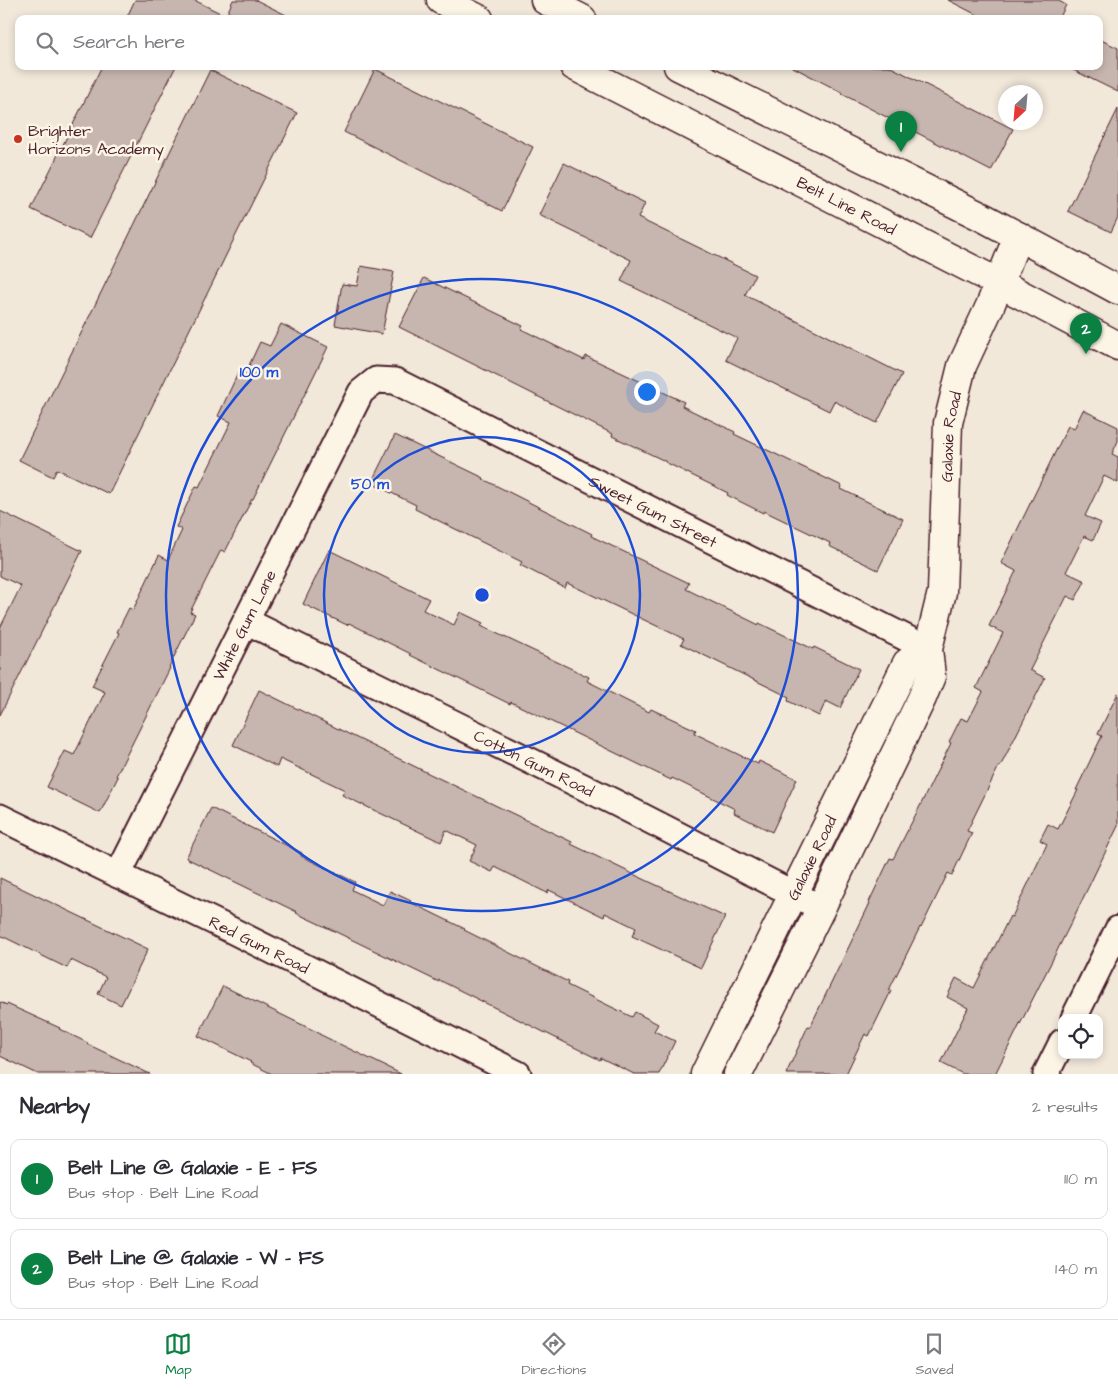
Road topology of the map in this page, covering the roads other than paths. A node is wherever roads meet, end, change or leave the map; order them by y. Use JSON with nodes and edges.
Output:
{"nodes":[{"id":1,"x":441,"y":0,"type":"edge"},
{"id":2,"x":545,"y":0,"type":"edge"},
{"id":3,"x":471,"y":15,"type":"edge"},
{"id":4,"x":574,"y":15,"type":"edge"},
{"id":5,"x":582,"y":70,"type":"edge"},
{"id":6,"x":686,"y":70,"type":"edge"},
{"id":7,"x":1018,"y":236,"type":"junction"},
{"id":8,"x":999,"y":283,"type":"junction"},
{"id":9,"x":1118,"y":290,"type":"edge"},
{"id":10,"x":1118,"y":346,"type":"edge"},
{"id":11,"x":376,"y":380,"type":"joint"},
{"id":12,"x":246,"y":621,"type":"junction"},
{"id":13,"x":928,"y":649,"type":"junction"},
{"id":14,"x":0,"y":817,"type":"edge"},
{"id":15,"x":118,"y":875,"type":"junction"},
{"id":16,"x":794,"y":893,"type":"junction"},
{"id":17,"x":821,"y":908,"type":"junction"},
{"id":18,"x":1118,"y":929,"type":"edge"},
{"id":19,"x":1076,"y":1014,"type":"edge"},
{"id":20,"x":1058,"y":1050,"type":"edge"},
{"id":21,"x":518,"y":1074,"type":"edge"},
{"id":22,"x":705,"y":1074,"type":"edge"},
{"id":23,"x":738,"y":1074,"type":"edge"},
{"id":24,"x":1046,"y":1074,"type":"edge"}],
"edges":[{"from":1,"to":3,"type":"street"},
{"from":2,"to":4,"type":"street"},
{"from":5,"to":8,"type":"street","name":"Belt Line Road"},
{"from":6,"to":7,"type":"street"},
{"from":7,"to":8,"type":"street","name":"Galaxie Road"},
{"from":7,"to":9,"type":"street"},
{"from":8,"to":10,"type":"street","name":"Belt Line Road"},
{"from":8,"to":13,"type":"street","name":"Galaxie Road"},
{"from":11,"to":12,"type":"street","name":"White Gum Lane"},
{"from":11,"to":13,"type":"street","name":"Sweet Gum Street"},
{"from":12,"to":15,"type":"street","name":"White Gum Lane"},
{"from":12,"to":16,"type":"street","name":"Cotton Gum Road"},
{"from":13,"to":16,"type":"street","name":"Galaxie Road"},
{"from":13,"to":17,"type":"street","name":"Galaxie Road"},
{"from":14,"to":15,"type":"street","name":"Red Gum Road"},
{"from":15,"to":21,"type":"street","name":"Red Gum Road"},
{"from":16,"to":17,"type":"street","name":"Cotton Gum Road"},
{"from":16,"to":22,"type":"street","name":"Galaxie Road"},
{"from":17,"to":23,"type":"street","name":"Galaxie Road"},
{"from":18,"to":19,"type":"street"},
{"from":20,"to":24,"type":"street"}]}
